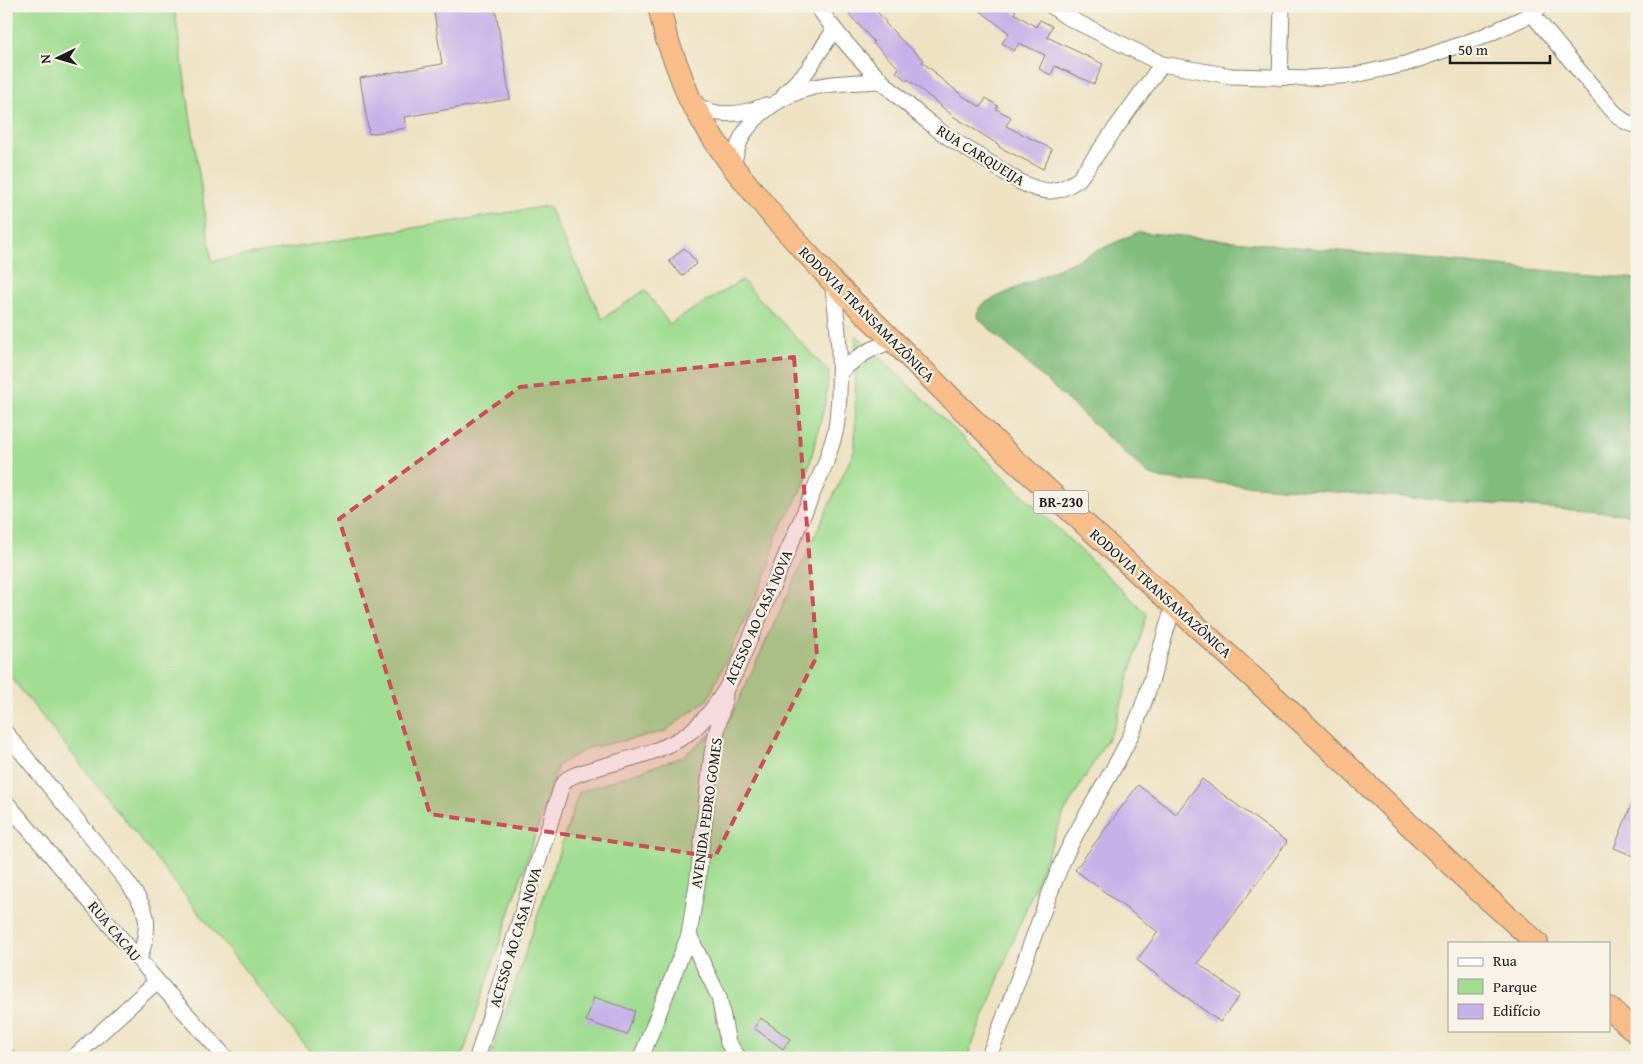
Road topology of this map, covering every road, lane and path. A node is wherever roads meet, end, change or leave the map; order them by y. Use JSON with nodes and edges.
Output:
{"nodes":[{"id":1,"x":659,"y":6,"type":"edge"},
{"id":2,"x":817,"y":6,"type":"edge"},
{"id":3,"x":1052,"y":6,"type":"edge"},
{"id":4,"x":1282,"y":6,"type":"edge"},
{"id":5,"x":1536,"y":10,"type":"edge"},
{"id":6,"x":834,"y":30,"type":"junction"},
{"id":7,"x":1162,"y":64,"type":"junction"},
{"id":8,"x":1280,"y":78,"type":"junction"},
{"id":9,"x":881,"y":81,"type":"junction"},
{"id":10,"x":778,"y":99,"type":"junction"},
{"id":11,"x":690,"y":100,"type":"junction"},
{"id":12,"x":1637,"y":125,"type":"edge"},
{"id":13,"x":732,"y":167,"type":"junction"},
{"id":14,"x":832,"y":282,"type":"junction"},
{"id":15,"x":893,"y":341,"type":"junction"},
{"id":16,"x":839,"y":373,"type":"junction"},
{"id":17,"x":1174,"y":604,"type":"junction"},
{"id":18,"x":725,"y":691,"type":"junction"},
{"id":19,"x":6,"y":733,"type":"edge"},
{"id":20,"x":8,"y":806,"type":"edge"},
{"id":21,"x":689,"y":935,"type":"junction"},
{"id":22,"x":1536,"y":942,"type":"edge"},
{"id":23,"x":139,"y":960,"type":"junction"},
{"id":24,"x":157,"y":981,"type":"junction"},
{"id":25,"x":1610,"y":1009,"type":"edge"},
{"id":26,"x":1637,"y":1034,"type":"edge"},
{"id":27,"x":6,"y":1055,"type":"edge"},
{"id":28,"x":9,"y":1058,"type":"edge"},
{"id":29,"x":74,"y":1058,"type":"edge"},
{"id":30,"x":226,"y":1058,"type":"edge"},
{"id":31,"x":477,"y":1058,"type":"edge"},
{"id":32,"x":641,"y":1058,"type":"edge"},
{"id":33,"x":739,"y":1058,"type":"edge"},
{"id":34,"x":988,"y":1058,"type":"edge"}],
"edges":[{"from":1,"to":11,"type":"highway","name":"RODOVIA TRANSAMAZÔNICA","number":"BR-230"},
{"from":2,"to":6,"type":"street","name":"RUA CARQUEIJA"},
{"from":3,"to":7,"type":"street"},
{"from":4,"to":8,"type":"street"},
{"from":5,"to":8,"type":"street"},
{"from":5,"to":12,"type":"street"},
{"from":6,"to":9,"type":"street","name":"RUA CARQUEIJA"},
{"from":6,"to":10,"type":"street"},
{"from":7,"to":8,"type":"street"},
{"from":7,"to":9,"type":"street","name":"RUA CARQUEIJA"},
{"from":9,"to":10,"type":"street"},
{"from":10,"to":11,"type":"street"},
{"from":10,"to":13,"type":"street"},
{"from":11,"to":13,"type":"highway","name":"RODOVIA TRANSAMAZÔNICA","number":"BR-230"},
{"from":13,"to":14,"type":"highway","name":"RODOVIA TRANSAMAZÔNICA","number":"BR-230"},
{"from":14,"to":15,"type":"highway","name":"RODOVIA TRANSAMAZÔNICA","number":"BR-230"},
{"from":14,"to":16,"type":"street","name":"ACESSO AO CASA NOVA"},
{"from":15,"to":16,"type":"street"},
{"from":15,"to":17,"type":"highway","name":"RODOVIA TRANSAMAZÔNICA","number":"BR-230"},
{"from":16,"to":18,"type":"street","name":"ACESSO AO CASA NOVA"},
{"from":17,"to":22,"type":"highway","name":"RODOVIA TRANSAMAZÔNICA","number":"BR-230"},
{"from":17,"to":34,"type":"street"},
{"from":18,"to":21,"type":"street","name":"AVENIDA PEDRO GOMES"},
{"from":18,"to":31,"type":"street","name":"ACESSO AO CASA NOVA"},
{"from":19,"to":23,"type":"street"},
{"from":20,"to":23,"type":"street","name":"RUA CACAU"},
{"from":21,"to":32,"type":"street","name":"AVENIDA PEDRO GOMES"},
{"from":21,"to":33,"type":"street"},
{"from":23,"to":24,"type":"street","name":"RUA CACAU"},
{"from":24,"to":29,"type":"street"},
{"from":24,"to":30,"type":"street","name":"RUA CACAU"},
{"from":25,"to":26,"type":"highway"},
{"from":27,"to":28,"type":"street"}]}
